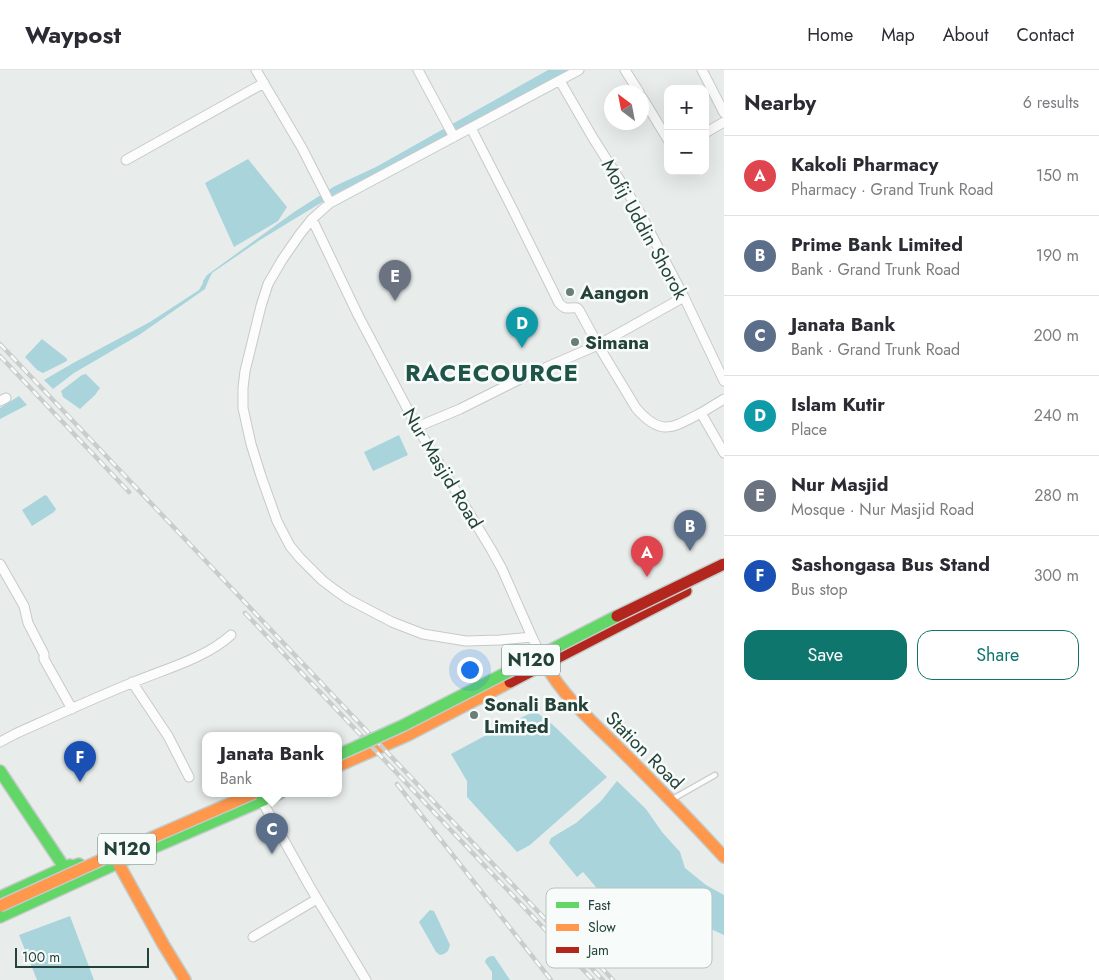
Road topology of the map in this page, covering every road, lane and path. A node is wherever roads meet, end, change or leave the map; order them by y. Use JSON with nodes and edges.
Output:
{"nodes":[{"id":1,"x":256,"y":70,"type":"edge"},
{"id":2,"x":418,"y":70,"type":"edge"},
{"id":3,"x":580,"y":70,"type":"edge"},
{"id":4,"x":625,"y":70,"type":"edge"},
{"id":5,"x":702,"y":70,"type":"edge"},
{"id":6,"x":560,"y":81,"type":"junction"},
{"id":7,"x":264,"y":83,"type":"junction"},
{"id":8,"x":635,"y":85,"type":"edge"},
{"id":9,"x":649,"y":109,"type":"edge"},
{"id":10,"x":724,"y":113,"type":"edge"},
{"id":11,"x":724,"y":122,"type":"edge"},
{"id":12,"x":470,"y":128,"type":"junction"},
{"id":13,"x":709,"y":131,"type":"edge"},
{"id":14,"x":664,"y":133,"type":"edge"},
{"id":15,"x":454,"y":136,"type":"junction"},
{"id":16,"x":126,"y":160,"type":"dead end"},
{"id":17,"x":330,"y":203,"type":"junction"},
{"id":18,"x":312,"y":219,"type":"junction"},
{"id":19,"x":684,"y":297,"type":"junction"},
{"id":20,"x":598,"y":345,"type":"junction"},
{"id":21,"x":724,"y":381,"type":"edge"},
{"id":22,"x":724,"y":399,"type":"edge"},
{"id":23,"x":701,"y":413,"type":"junction"},
{"id":24,"x":417,"y":427,"type":"junction"},
{"id":25,"x":724,"y":453,"type":"edge"},
{"id":26,"x":724,"y":556,"type":"edge"},
{"id":27,"x":0,"y":564,"type":"edge"},
{"id":28,"x":724,"y":564,"type":"edge"},
{"id":29,"x":724,"y":572,"type":"edge"},
{"id":30,"x":231,"y":635,"type":"dead end"},
{"id":31,"x":532,"y":637,"type":"junction"},
{"id":32,"x":538,"y":648,"type":"junction"},
{"id":33,"x":545,"y":664,"type":"junction"},
{"id":34,"x":132,"y":682,"type":"junction"},
{"id":35,"x":72,"y":709,"type":"junction"},
{"id":36,"x":0,"y":742,"type":"edge"},
{"id":37,"x":342,"y":748,"type":"edge"},
{"id":38,"x":342,"y":753,"type":"edge"},
{"id":39,"x":342,"y":764,"type":"edge"},
{"id":40,"x":0,"y":771,"type":"edge"},
{"id":41,"x":715,"y":775,"type":"dead end"},
{"id":42,"x":189,"y":777,"type":"dead end"},
{"id":43,"x":229,"y":797,"type":"edge"},
{"id":44,"x":258,"y":797,"type":"edge"},
{"id":45,"x":671,"y":800,"type":"junction"},
{"id":46,"x":724,"y":857,"type":"edge"},
{"id":47,"x":118,"y":863,"type":"junction"},
{"id":48,"x":64,"y":867,"type":"junction"},
{"id":49,"x":0,"y":897,"type":"edge"},
{"id":50,"x":317,"y":899,"type":"junction"},
{"id":51,"x":0,"y":906,"type":"edge"},
{"id":52,"x":0,"y":917,"type":"edge"},
{"id":53,"x":253,"y":936,"type":"dead end"},
{"id":54,"x":185,"y":980,"type":"edge"},
{"id":55,"x":366,"y":980,"type":"edge"}],
"edges":[{"from":1,"to":7,"type":"street"},
{"from":2,"to":15,"type":"street"},
{"from":3,"to":6,"type":"street"},
{"from":4,"to":8,"type":"street"},
{"from":5,"to":10,"type":"street"},
{"from":6,"to":12,"type":"street"},
{"from":6,"to":19,"type":"street","name":"Mofij Uddin Shorok"},
{"from":7,"to":16,"type":"street"},
{"from":7,"to":17,"type":"street"},
{"from":9,"to":14,"type":"street"},
{"from":11,"to":13,"type":"street"},
{"from":12,"to":15,"type":"street"},
{"from":12,"to":20,"type":"street"},
{"from":15,"to":17,"type":"street"},
{"from":17,"to":18,"type":"street"},
{"from":18,"to":24,"type":"street","name":"Nur Masjid Road"},
{"from":18,"to":31,"type":"street"},
{"from":19,"to":20,"type":"street"},
{"from":19,"to":21,"type":"street","name":"Mofij Uddin Shorok"},
{"from":20,"to":23,"type":"street"},
{"from":20,"to":24,"type":"street"},
{"from":22,"to":23,"type":"street"},
{"from":23,"to":25,"type":"street"},
{"from":24,"to":31,"type":"street","name":"Nur Masjid Road"},
{"from":26,"to":32,"type":"main road"},
{"from":27,"to":35,"type":"street"},
{"from":28,"to":38,"type":"main road","number":"N120","bridge":true},
{"from":29,"to":33,"type":"main road"},
{"from":30,"to":34,"type":"street"},
{"from":31,"to":32,"type":"street","name":"Nur Masjid Road"},
{"from":32,"to":33,"type":"street","name":"Nur Masjid Road"},
{"from":32,"to":37,"type":"main road"},
{"from":33,"to":39,"type":"main road"},
{"from":33,"to":45,"type":"main road","name":"Station Road"},
{"from":34,"to":35,"type":"street"},
{"from":34,"to":42,"type":"street"},
{"from":35,"to":36,"type":"street"},
{"from":40,"to":48,"type":"main road"},
{"from":41,"to":45,"type":"lane"},
{"from":43,"to":48,"type":"main road"},
{"from":44,"to":47,"type":"main road"},
{"from":44,"to":50,"type":"street"},
{"from":44,"to":51,"type":"main road","number":"N120","bridge":true},
{"from":45,"to":46,"type":"main road","name":"Station Road"},
{"from":47,"to":48,"type":"main road"},
{"from":47,"to":52,"type":"main road"},
{"from":47,"to":54,"type":"main road"},
{"from":48,"to":49,"type":"main road"},
{"from":50,"to":53,"type":"street"},
{"from":50,"to":55,"type":"street"}]}
